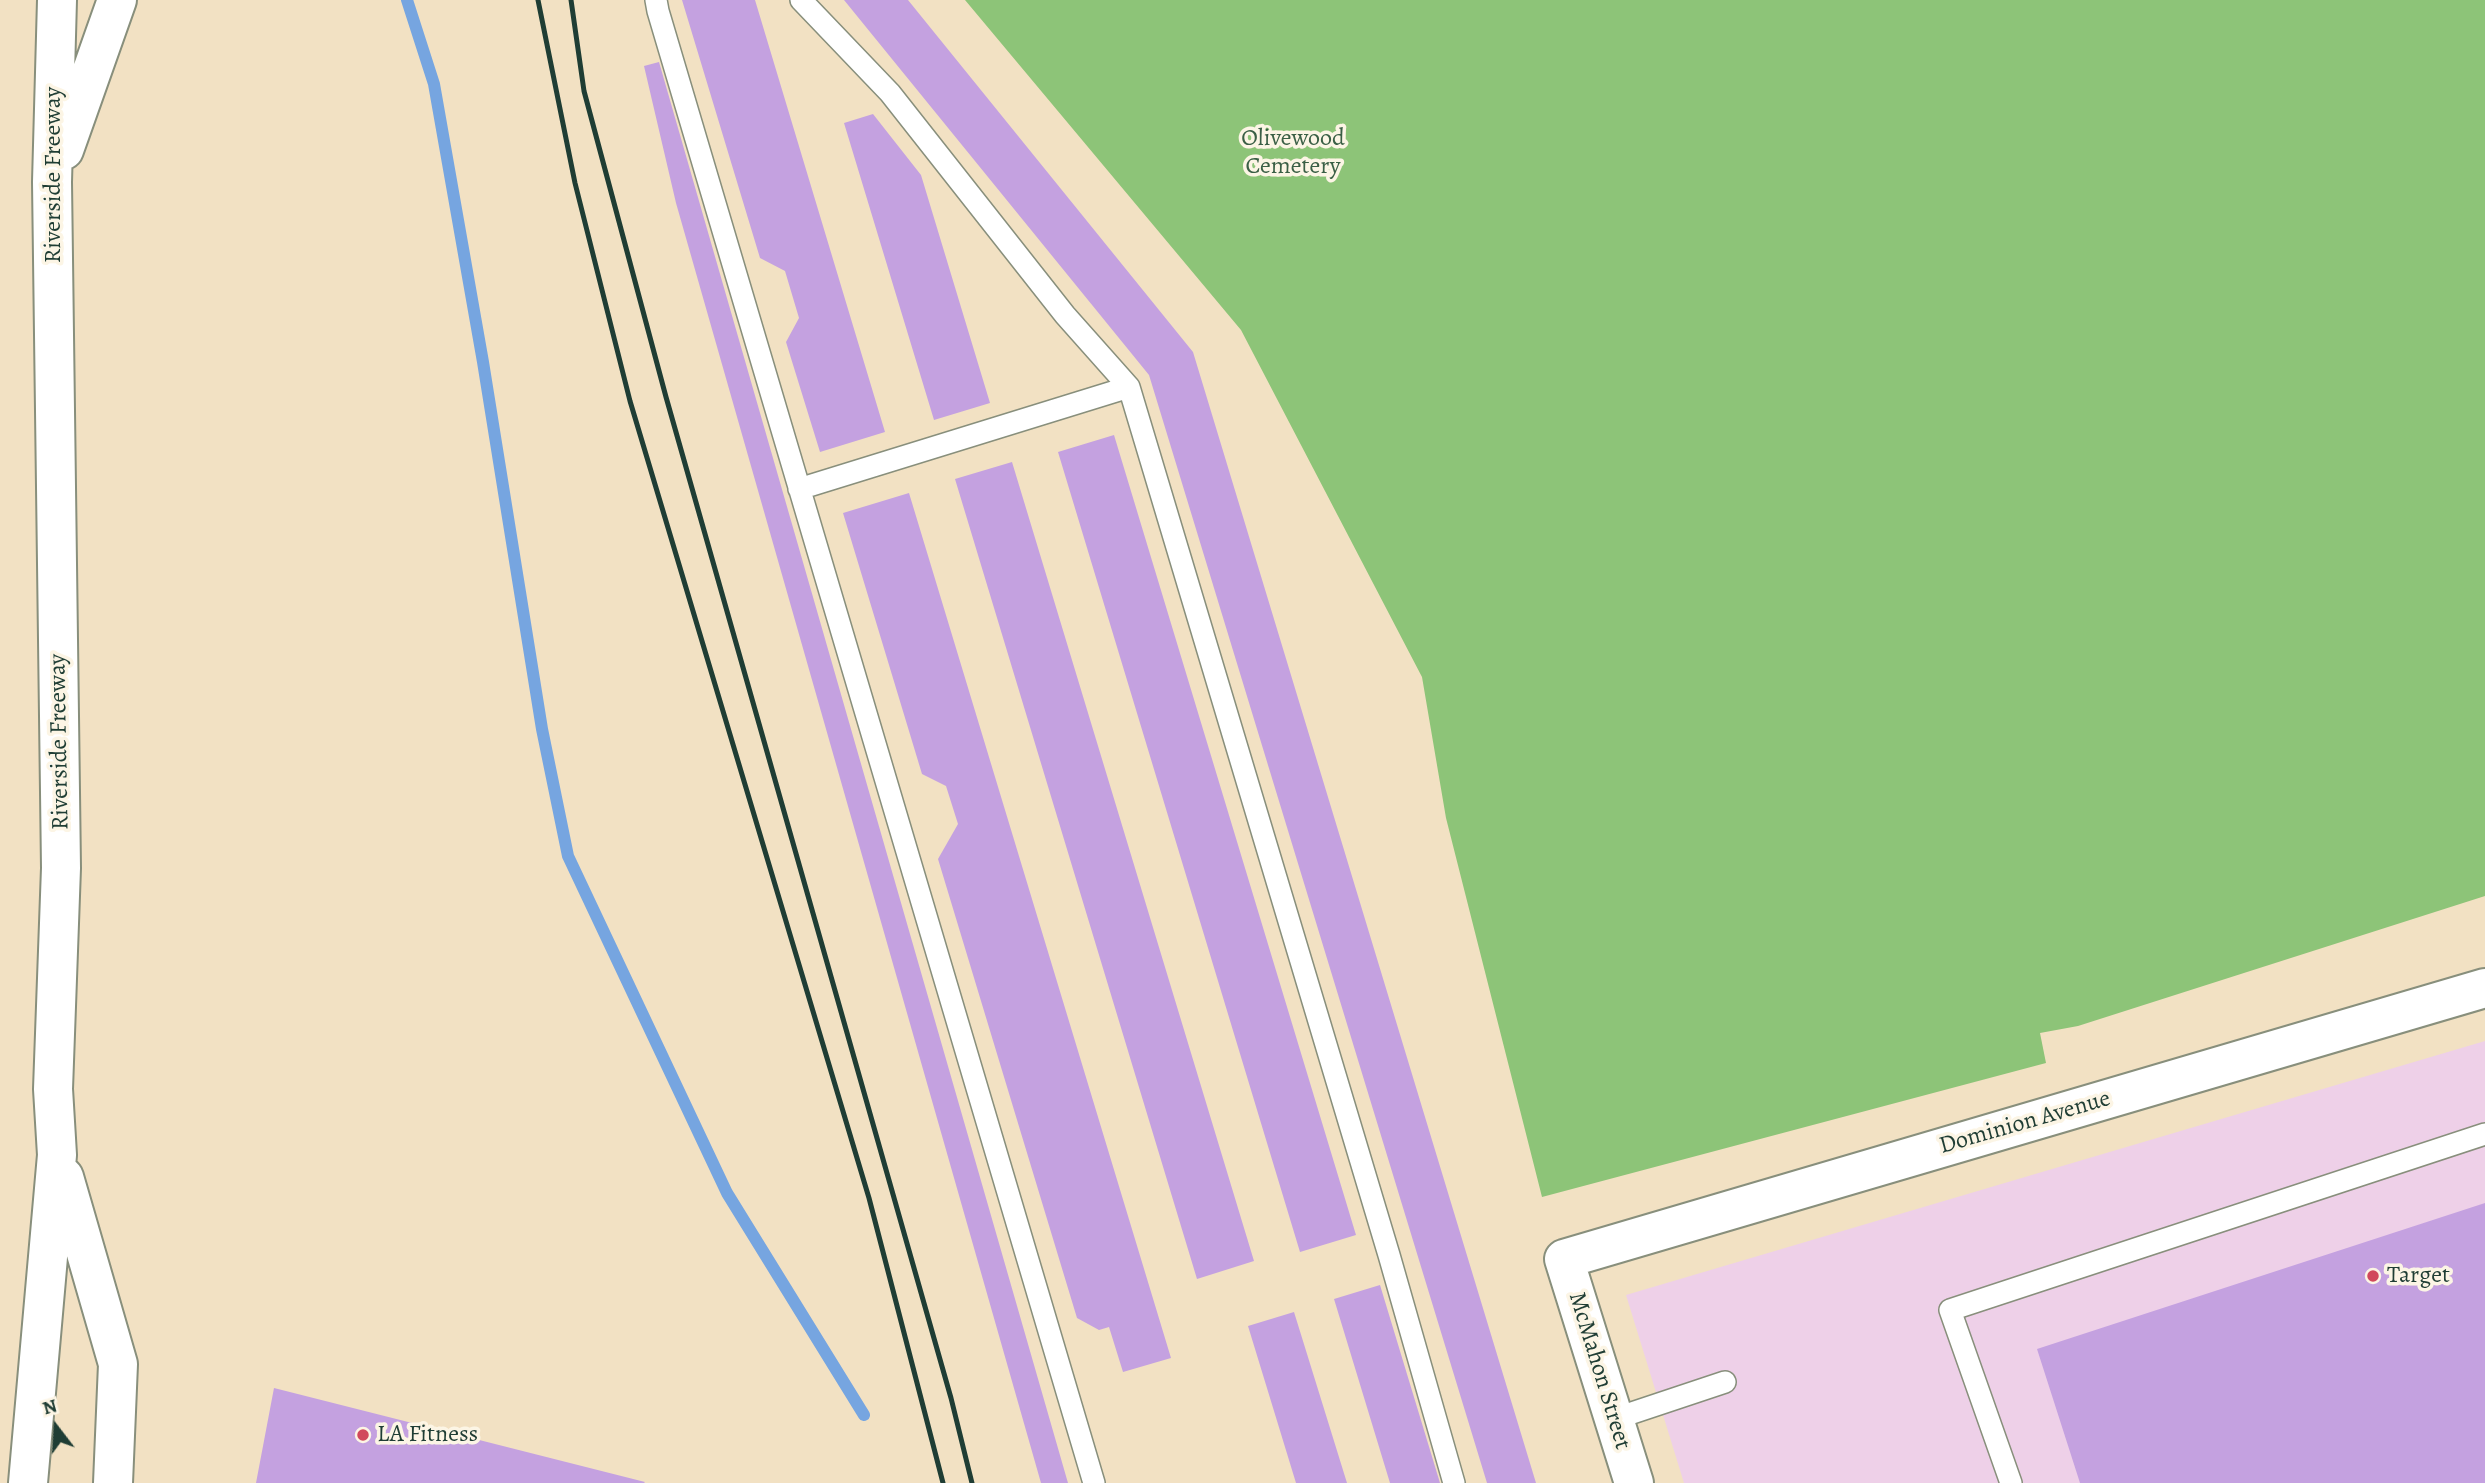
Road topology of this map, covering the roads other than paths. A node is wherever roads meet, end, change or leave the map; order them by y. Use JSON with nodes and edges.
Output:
{"nodes":[{"id":1,"x":57,"y":0,"type":"edge"},
{"id":2,"x":117,"y":0,"type":"edge"},
{"id":3,"x":656,"y":0,"type":"edge"},
{"id":4,"x":801,"y":0,"type":"edge"},
{"id":5,"x":52,"y":182,"type":"junction"},
{"id":6,"x":1129,"y":387,"type":"junction"},
{"id":7,"x":799,"y":489,"type":"junction"},
{"id":8,"x":2485,"y":988,"type":"edge"},
{"id":9,"x":2485,"y":1134,"type":"edge"},
{"id":10,"x":57,"y":1155,"type":"junction"},
{"id":11,"x":1564,"y":1259,"type":"joint"},
{"id":12,"x":1725,"y":1382,"type":"dead end"},
{"id":13,"x":1614,"y":1419,"type":"junction"},
{"id":14,"x":28,"y":1483,"type":"edge"},
{"id":15,"x":113,"y":1483,"type":"edge"},
{"id":16,"x":1094,"y":1483,"type":"edge"},
{"id":17,"x":1454,"y":1483,"type":"edge"},
{"id":18,"x":1634,"y":1483,"type":"edge"},
{"id":19,"x":2011,"y":1483,"type":"edge"}],
"edges":[{"from":1,"to":5,"type":"main road","name":"Riverside Freeway"},
{"from":2,"to":5,"type":"main road"},
{"from":3,"to":7,"type":"lane"},
{"from":4,"to":6,"type":"lane"},
{"from":5,"to":10,"type":"main road","name":"Riverside Freeway"},
{"from":6,"to":7,"type":"lane"},
{"from":6,"to":17,"type":"lane"},
{"from":7,"to":16,"type":"lane"},
{"from":8,"to":11,"type":"main road","name":"Dominion Avenue"},
{"from":9,"to":19,"type":"lane"},
{"from":10,"to":14,"type":"main road","name":"Riverside Freeway"},
{"from":10,"to":15,"type":"main road"},
{"from":11,"to":13,"type":"main road","name":"McMahon Street"},
{"from":12,"to":13,"type":"lane"},
{"from":13,"to":18,"type":"main road","name":"McMahon Street"}]}
